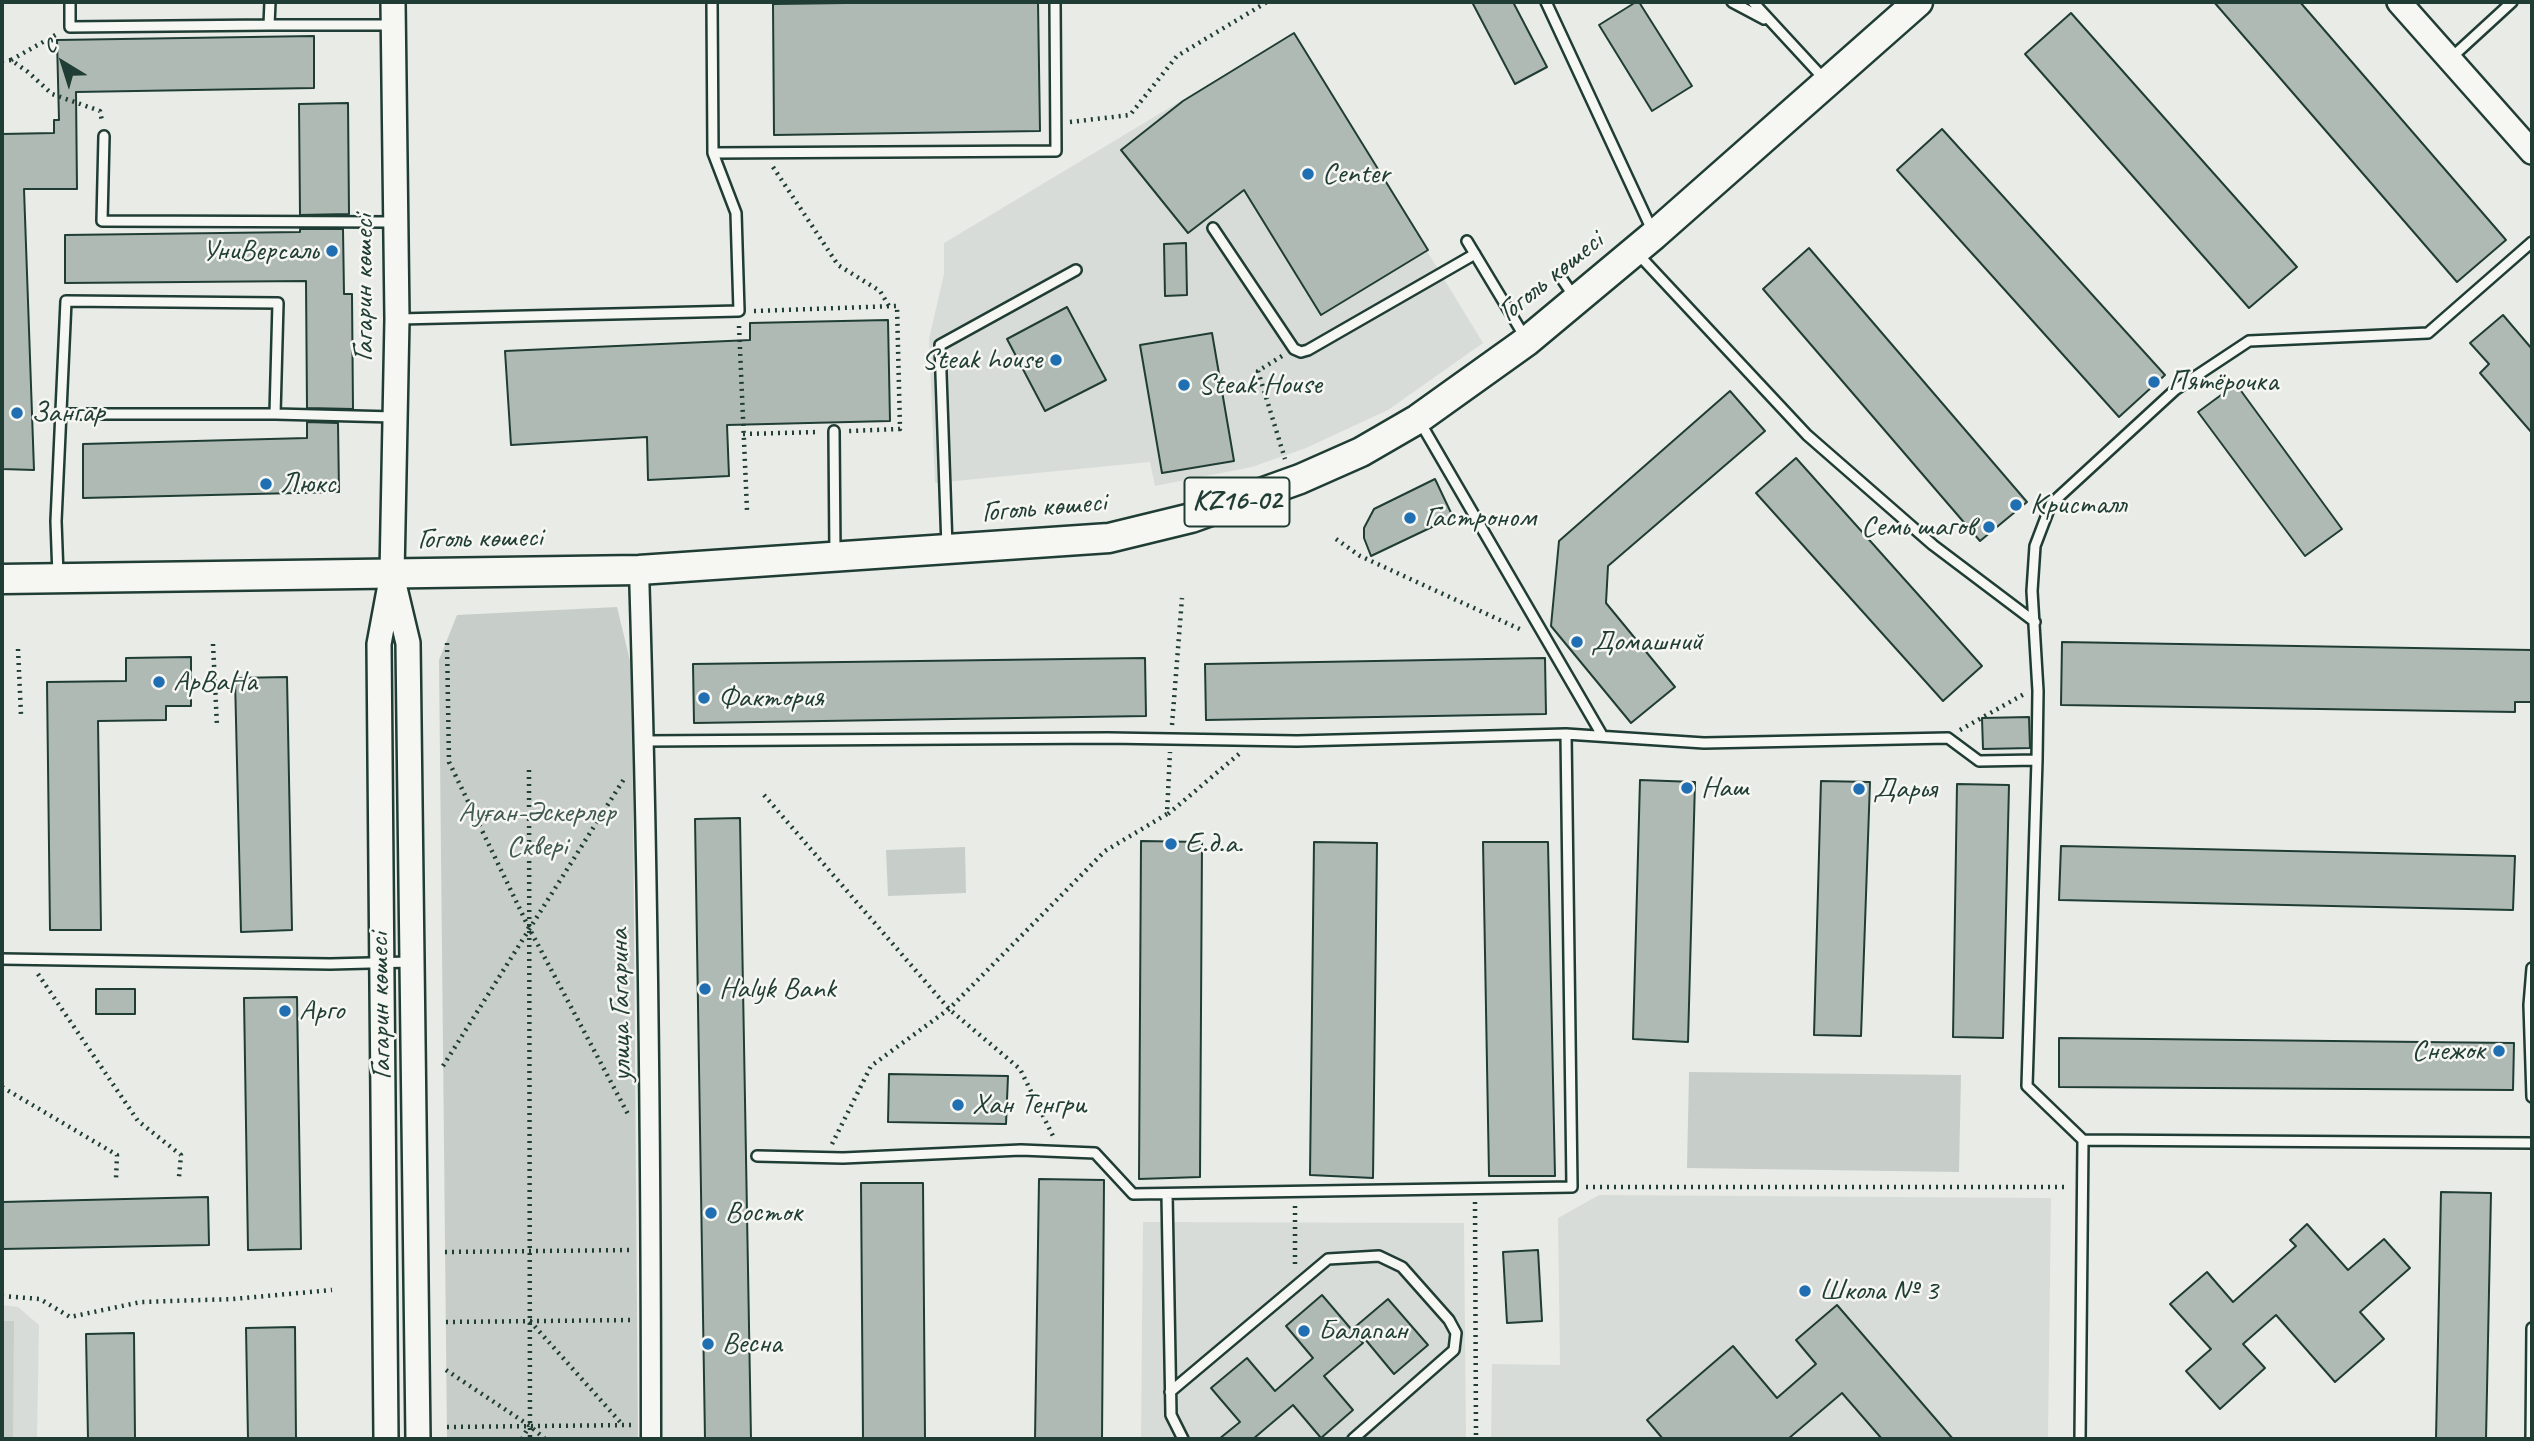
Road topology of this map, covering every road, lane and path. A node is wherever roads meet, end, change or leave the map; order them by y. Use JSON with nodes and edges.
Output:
{"nodes":[{"id":1,"x":70,"y":2,"type":"edge"},
{"id":2,"x":270,"y":2,"type":"edge"},
{"id":3,"x":712,"y":2,"type":"edge"},
{"id":4,"x":1055,"y":2,"type":"edge"},
{"id":5,"x":1267,"y":2,"type":"edge"},
{"id":6,"x":1546,"y":2,"type":"edge"},
{"id":7,"x":1732,"y":2,"type":"edge"},
{"id":8,"x":1753,"y":2,"type":"edge"},
{"id":9,"x":1918,"y":2,"type":"edge"},
{"id":10,"x":2399,"y":2,"type":"edge"},
{"id":11,"x":2512,"y":2,"type":"edge"},
{"id":12,"x":393,"y":13,"type":"edge"},
{"id":13,"x":1772,"y":23,"type":"junction"},
{"id":14,"x":269,"y":25,"type":"junction"},
{"id":15,"x":71,"y":27,"type":"junction"},
{"id":16,"x":11,"y":60,"type":"junction"},
{"id":17,"x":2450,"y":60,"type":"junction"},
{"id":18,"x":2,"y":61,"type":"edge"},
{"id":19,"x":1827,"y":82,"type":"junction"},
{"id":20,"x":1056,"y":124,"type":"junction"},
{"id":21,"x":104,"y":136,"type":"joint"},
{"id":22,"x":2532,"y":152,"type":"edge"},
{"id":23,"x":713,"y":153,"type":"junction"},
{"id":24,"x":764,"y":153,"type":"junction"},
{"id":25,"x":396,"y":222,"type":"junction"},
{"id":26,"x":1213,"y":228,"type":"dead end"},
{"id":27,"x":1467,"y":241,"type":"dead end"},
{"id":28,"x":2532,"y":242,"type":"edge"},
{"id":29,"x":1645,"y":243,"type":"junction"},
{"id":30,"x":1475,"y":254,"type":"junction"},
{"id":31,"x":1076,"y":270,"type":"dead end"},
{"id":32,"x":889,"y":307,"type":"junction"},
{"id":33,"x":739,"y":311,"type":"junction"},
{"id":34,"x":397,"y":319,"type":"junction"},
{"id":35,"x":1527,"y":341,"type":"junction"},
{"id":36,"x":1294,"y":349,"type":"junction"},
{"id":37,"x":63,"y":414,"type":"junction"},
{"id":38,"x":275,"y":414,"type":"junction"},
{"id":39,"x":395,"y":417,"type":"junction"},
{"id":40,"x":1419,"y":419,"type":"junction"},
{"id":41,"x":834,"y":431,"type":"junction"},
{"id":42,"x":743,"y":434,"type":"junction"},
{"id":43,"x":1288,"y":466,"type":"dead end"},
{"id":44,"x":747,"y":510,"type":"dead end"},
{"id":45,"x":1336,"y":539,"type":"dead end"},
{"id":46,"x":947,"y":549,"type":"junction"},
{"id":47,"x":835,"y":557,"type":"junction"},
{"id":48,"x":639,"y":570,"type":"junction"},
{"id":49,"x":392,"y":574,"type":"junction"},
{"id":50,"x":58,"y":578,"type":"junction"},
{"id":51,"x":2,"y":579,"type":"edge"},
{"id":52,"x":1182,"y":598,"type":"dead end"},
{"id":53,"x":2035,"y":622,"type":"junction"},
{"id":54,"x":447,"y":643,"type":"dead end"},
{"id":55,"x":1550,"y":643,"type":"junction"},
{"id":56,"x":213,"y":644,"type":"dead end"},
{"id":57,"x":18,"y":649,"type":"dead end"},
{"id":58,"x":2038,"y":691,"type":"junction"},
{"id":59,"x":21,"y":715,"type":"dead end"},
{"id":60,"x":217,"y":726,"type":"dead end"},
{"id":61,"x":1566,"y":734,"type":"junction"},
{"id":62,"x":1602,"y":735,"type":"junction"},
{"id":63,"x":1948,"y":738,"type":"junction"},
{"id":64,"x":1171,"y":739,"type":"junction"},
{"id":65,"x":1256,"y":740,"type":"junction"},
{"id":66,"x":645,"y":741,"type":"junction"},
{"id":67,"x":2037,"y":760,"type":"junction"},
{"id":68,"x":529,"y":770,"type":"dead end"},
{"id":69,"x":626,"y":776,"type":"dead end"},
{"id":70,"x":764,"y":795,"type":"dead end"},
{"id":71,"x":1167,"y":814,"type":"junction"},
{"id":72,"x":529,"y":929,"type":"junction"},
{"id":73,"x":2,"y":959,"type":"edge"},
{"id":74,"x":28,"y":959,"type":"junction"},
{"id":75,"x":381,"y":962,"type":"junction"},
{"id":76,"x":412,"y":962,"type":"junction"},
{"id":77,"x":2532,"y":968,"type":"edge"},
{"id":78,"x":948,"y":1009,"type":"junction"},
{"id":79,"x":443,"y":1066,"type":"dead end"},
{"id":80,"x":2,"y":1087,"type":"edge"},
{"id":81,"x":2532,"y":1097,"type":"edge"},
{"id":82,"x":630,"y":1117,"type":"dead end"},
{"id":83,"x":2083,"y":1140,"type":"junction"},
{"id":84,"x":2532,"y":1143,"type":"edge"},
{"id":85,"x":1061,"y":1152,"type":"junction"},
{"id":86,"x":757,"y":1156,"type":"dead end"},
{"id":87,"x":825,"y":1158,"type":"junction"},
{"id":88,"x":179,"y":1177,"type":"dead end"},
{"id":89,"x":117,"y":1179,"type":"dead end"},
{"id":90,"x":2083,"y":1187,"type":"junction"},
{"id":91,"x":1572,"y":1188,"type":"junction"},
{"id":92,"x":1475,"y":1190,"type":"junction"},
{"id":93,"x":1295,"y":1192,"type":"junction"},
{"id":94,"x":1167,"y":1194,"type":"junction"},
{"id":95,"x":637,"y":1250,"type":"dead end"},
{"id":96,"x":529,"y":1251,"type":"junction"},
{"id":97,"x":445,"y":1252,"type":"dead end"},
{"id":98,"x":1296,"y":1286,"type":"junction"},
{"id":99,"x":332,"y":1290,"type":"dead end"},
{"id":100,"x":2,"y":1296,"type":"edge"},
{"id":101,"x":637,"y":1320,"type":"dead end"},
{"id":102,"x":530,"y":1321,"type":"junction"},
{"id":103,"x":446,"y":1322,"type":"dead end"},
{"id":104,"x":2532,"y":1328,"type":"edge"},
{"id":105,"x":446,"y":1370,"type":"dead end"},
{"id":106,"x":1170,"y":1392,"type":"junction"},
{"id":107,"x":638,"y":1424,"type":"dead end"},
{"id":108,"x":622,"y":1425,"type":"junction"},
{"id":109,"x":530,"y":1426,"type":"junction"},
{"id":110,"x":447,"y":1427,"type":"dead end"},
{"id":111,"x":386,"y":1439,"type":"edge"},
{"id":112,"x":418,"y":1439,"type":"edge"},
{"id":113,"x":522,"y":1439,"type":"edge"},
{"id":114,"x":530,"y":1439,"type":"edge"},
{"id":115,"x":545,"y":1439,"type":"edge"},
{"id":116,"x":652,"y":1439,"type":"edge"},
{"id":117,"x":1183,"y":1439,"type":"edge"},
{"id":118,"x":1353,"y":1439,"type":"edge"},
{"id":119,"x":1476,"y":1439,"type":"edge"},
{"id":120,"x":2080,"y":1439,"type":"edge"},
{"id":121,"x":2531,"y":1439,"type":"edge"}],
"edges":[{"from":1,"to":15,"type":"lane"},
{"from":2,"to":14,"type":"lane"},
{"from":3,"to":23,"type":"lane"},
{"from":4,"to":20,"type":"lane"},
{"from":5,"to":20,"type":"path"},
{"from":6,"to":29,"type":"lane"},
{"from":7,"to":13,"type":"lane"},
{"from":8,"to":13,"type":"lane"},
{"from":9,"to":19,"type":"main road","name":"Гоголь көшесі","number":"KZ16-02"},
{"from":10,"to":17,"type":"street"},
{"from":11,"to":17,"type":"lane"},
{"from":12,"to":14,"type":"lane"},
{"from":12,"to":25,"type":"street","name":"Гагарин көшесі"},
{"from":13,"to":19,"type":"lane"},
{"from":14,"to":15,"type":"lane"},
{"from":15,"to":16,"type":"path"},
{"from":16,"to":18,"type":"path"},
{"from":16,"to":21,"type":"path"},
{"from":17,"to":22,"type":"street"},
{"from":19,"to":29,"type":"main road","name":"Гоголь көшесі","number":"KZ16-02"},
{"from":20,"to":24,"type":"lane"},
{"from":21,"to":25,"type":"lane"},
{"from":23,"to":24,"type":"lane"},
{"from":23,"to":33,"type":"lane"},
{"from":24,"to":32,"type":"path"},
{"from":25,"to":34,"type":"street","name":"Гагарин көшесі"},
{"from":26,"to":36,"type":"lane"},
{"from":27,"to":30,"type":"lane"},
{"from":28,"to":53,"type":"lane"},
{"from":29,"to":35,"type":"main road","name":"Гоголь көшесі","number":"KZ16-02"},
{"from":29,"to":53,"type":"lane"},
{"from":30,"to":35,"type":"lane"},
{"from":30,"to":36,"type":"lane"},
{"from":31,"to":46,"type":"lane"},
{"from":32,"to":33,"type":"path"},
{"from":32,"to":41,"type":"path"},
{"from":33,"to":34,"type":"lane"},
{"from":33,"to":42,"type":"path"},
{"from":34,"to":39,"type":"street","name":"Гагарин көшесі"},
{"from":35,"to":40,"type":"main road","name":"Гоголь көшесі","number":"KZ16-02"},
{"from":36,"to":43,"type":"path"},
{"from":37,"to":38,"type":"lane"},
{"from":37,"to":38,"type":"lane"},
{"from":37,"to":50,"type":"lane"},
{"from":38,"to":39,"type":"lane"},
{"from":39,"to":49,"type":"street","name":"Гагарин көшесі"},
{"from":40,"to":46,"type":"main road","name":"Гоголь көшесі","number":"KZ16-02"},
{"from":40,"to":55,"type":"lane"},
{"from":41,"to":42,"type":"path"},
{"from":41,"to":47,"type":"lane"},
{"from":42,"to":44,"type":"path"},
{"from":45,"to":55,"type":"path"},
{"from":46,"to":47,"type":"main road","name":"Гоголь көшесі","number":"KZ16-02"},
{"from":47,"to":48,"type":"main road","name":"Гоголь көшесі","number":"KZ16-02"},
{"from":48,"to":49,"type":"main road","name":"Гоголь көшесі","number":"KZ16-02"},
{"from":48,"to":66,"type":"street","name":"улица Гагарина"},
{"from":49,"to":50,"type":"main road","name":"Гоголь көшесі"},
{"from":49,"to":75,"type":"street","name":"Гагарин көшесі"},
{"from":49,"to":76,"type":"street","name":"Гагарин көшесі"},
{"from":50,"to":51,"type":"main road","name":"Гоголь көшесі"},
{"from":52,"to":64,"type":"path"},
{"from":53,"to":58,"type":"lane"},
{"from":54,"to":72,"type":"path"},
{"from":55,"to":62,"type":"lane"},
{"from":56,"to":60,"type":"path"},
{"from":57,"to":59,"type":"path"},
{"from":58,"to":63,"type":"path"},
{"from":58,"to":67,"type":"lane"},
{"from":61,"to":62,"type":"lane"},
{"from":61,"to":65,"type":"lane"},
{"from":61,"to":91,"type":"lane"},
{"from":62,"to":63,"type":"lane"},
{"from":63,"to":67,"type":"lane"},
{"from":64,"to":65,"type":"lane"},
{"from":64,"to":66,"type":"lane"},
{"from":64,"to":71,"type":"path"},
{"from":65,"to":71,"type":"path"},
{"from":66,"to":116,"type":"street","name":"улица Гагарина"},
{"from":67,"to":83,"type":"lane"},
{"from":68,"to":72,"type":"path"},
{"from":69,"to":72,"type":"path"},
{"from":70,"to":78,"type":"path"},
{"from":71,"to":78,"type":"path"},
{"from":72,"to":79,"type":"path"},
{"from":72,"to":82,"type":"path"},
{"from":72,"to":96,"type":"path"},
{"from":73,"to":74,"type":"lane"},
{"from":74,"to":75,"type":"lane"},
{"from":74,"to":88,"type":"path"},
{"from":75,"to":76,"type":"lane"},
{"from":75,"to":111,"type":"street","name":"Гагарин көшесі"},
{"from":76,"to":112,"type":"street","name":"Гагарин көшесі"},
{"from":77,"to":81,"type":"lane"},
{"from":78,"to":85,"type":"path"},
{"from":78,"to":87,"type":"path"},
{"from":80,"to":89,"type":"path"},
{"from":83,"to":84,"type":"lane"},
{"from":83,"to":90,"type":"lane"},
{"from":85,"to":87,"type":"lane"},
{"from":85,"to":94,"type":"lane"},
{"from":86,"to":87,"type":"lane"},
{"from":90,"to":91,"type":"path"},
{"from":90,"to":120,"type":"lane"},
{"from":91,"to":92,"type":"lane"},
{"from":92,"to":93,"type":"lane"},
{"from":92,"to":119,"type":"path"},
{"from":93,"to":94,"type":"lane"},
{"from":93,"to":98,"type":"path"},
{"from":94,"to":106,"type":"lane"},
{"from":95,"to":96,"type":"path"},
{"from":96,"to":97,"type":"path"},
{"from":96,"to":102,"type":"path"},
{"from":98,"to":106,"type":"lane"},
{"from":98,"to":118,"type":"lane"},
{"from":99,"to":100,"type":"path"},
{"from":101,"to":102,"type":"path"},
{"from":102,"to":103,"type":"path"},
{"from":102,"to":108,"type":"path"},
{"from":102,"to":109,"type":"path"},
{"from":104,"to":121,"type":"lane"},
{"from":105,"to":109,"type":"path"},
{"from":106,"to":117,"type":"lane"},
{"from":107,"to":108,"type":"path"},
{"from":108,"to":109,"type":"path"},
{"from":109,"to":110,"type":"path"},
{"from":109,"to":113,"type":"path"},
{"from":109,"to":114,"type":"path"},
{"from":109,"to":115,"type":"path"}]}
